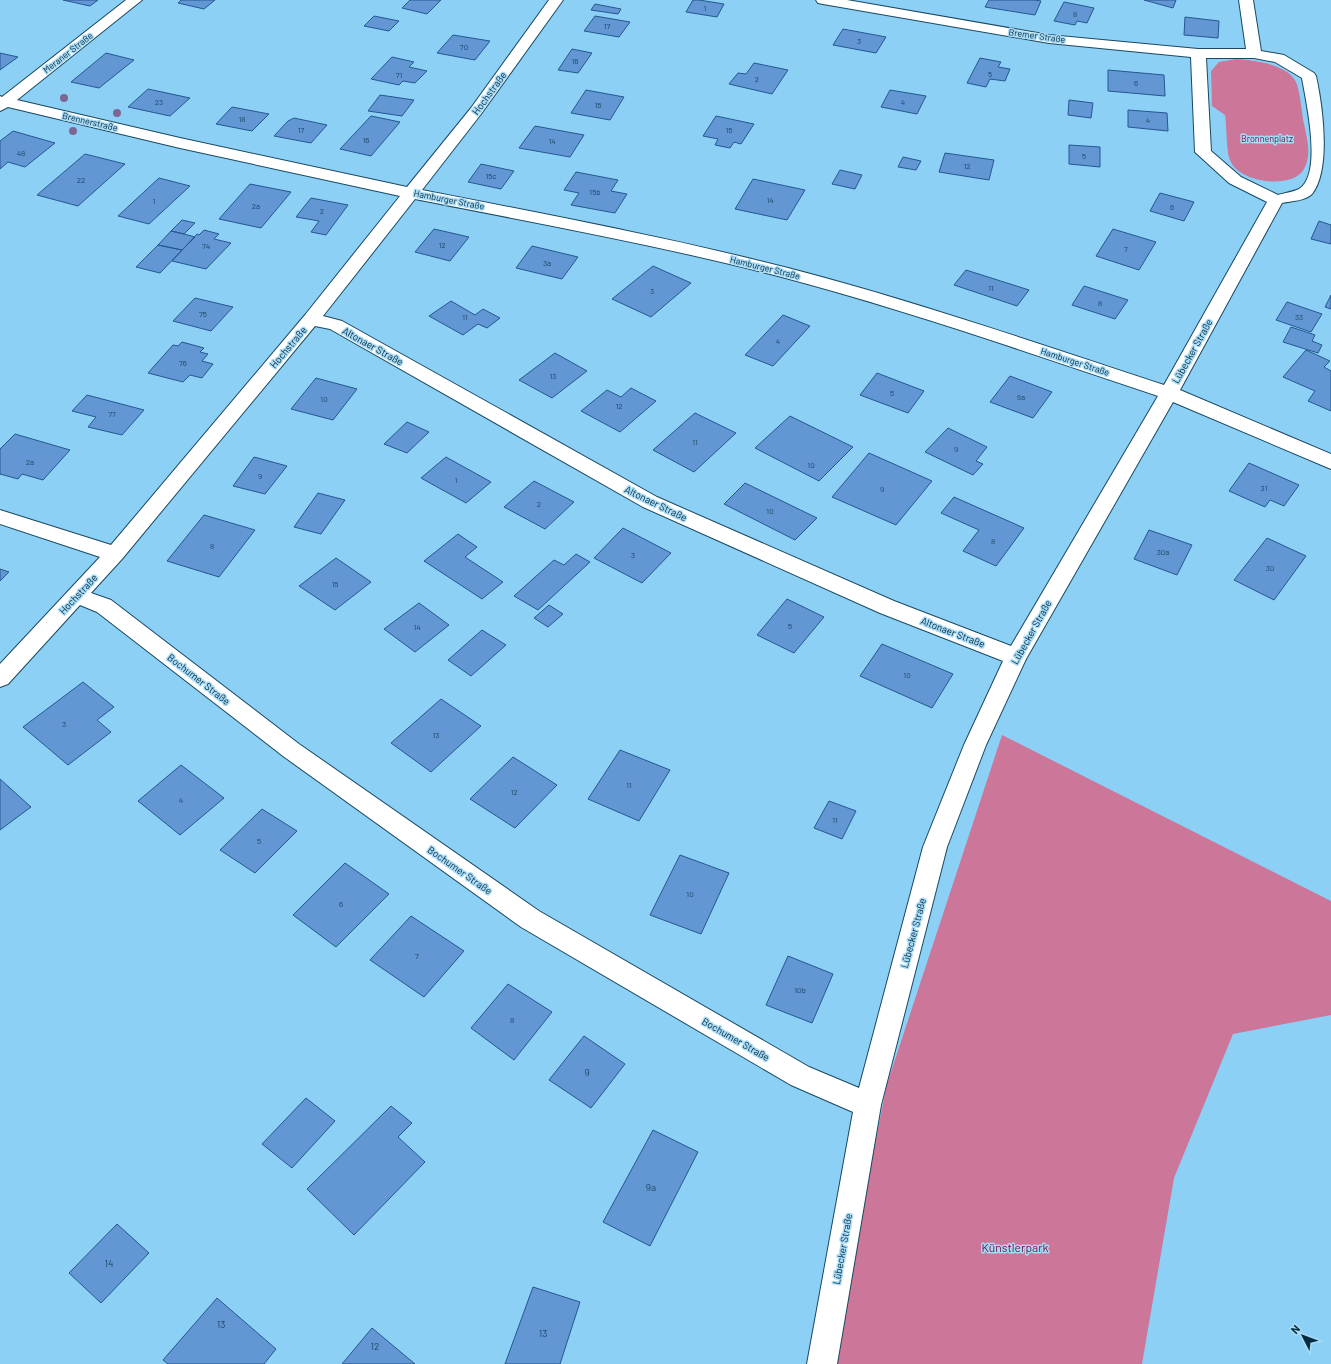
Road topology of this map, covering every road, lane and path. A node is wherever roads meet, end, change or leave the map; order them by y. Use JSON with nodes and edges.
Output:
{"nodes":[{"id":1,"x":135,"y":0,"type":"edge"},
{"id":2,"x":556,"y":0,"type":"edge"},
{"id":3,"x":823,"y":0,"type":"edge"},
{"id":4,"x":1246,"y":0,"type":"edge"},
{"id":5,"x":1198,"y":54,"type":"junction"},
{"id":6,"x":1254,"y":54,"type":"junction"},
{"id":7,"x":2,"y":103,"type":"edge"},
{"id":8,"x":180,"y":143,"type":"joint"},
{"id":9,"x":1324,"y":182,"type":"edge"},
{"id":10,"x":411,"y":193,"type":"junction"},
{"id":11,"x":1276,"y":200,"type":"junction"},
{"id":12,"x":311,"y":319,"type":"junction"},
{"id":13,"x":1169,"y":393,"type":"junction"},
{"id":14,"x":1331,"y":462,"type":"edge"},
{"id":15,"x":0,"y":517,"type":"edge"},
{"id":16,"x":115,"y":554,"type":"junction"},
{"id":17,"x":77,"y":596,"type":"junction"},
{"id":18,"x":1016,"y":657,"type":"junction"},
{"id":19,"x":0,"y":678,"type":"edge"},
{"id":20,"x":868,"y":1105,"type":"junction"},
{"id":21,"x":822,"y":1364,"type":"edge"}],
"edges":[{"from":1,"to":7,"type":"street","name":"Meraner Straße"},
{"from":2,"to":10,"type":"street","name":"Hochstraße"},
{"from":3,"to":5,"type":"street","name":"Bremer Straße"},
{"from":4,"to":6,"type":"street"},
{"from":5,"to":6,"type":"street","name":"Bremer Straße"},
{"from":5,"to":11,"type":"street"},
{"from":6,"to":9,"type":"street"},
{"from":7,"to":8,"type":"street","name":"Brennerstraße"},
{"from":8,"to":10,"type":"street","name":"Hamburger Straße"},
{"from":9,"to":11,"type":"street"},
{"from":10,"to":12,"type":"street","name":"Hochstraße"},
{"from":10,"to":13,"type":"street","name":"Hamburger Straße"},
{"from":11,"to":13,"type":"street","name":"Lübecker Straße"},
{"from":12,"to":16,"type":"street","name":"Hochstraße"},
{"from":12,"to":18,"type":"street","name":"Altonaer Straße"},
{"from":13,"to":14,"type":"street","name":"Hamburger Straße"},
{"from":13,"to":18,"type":"street","name":"Lübecker Straße"},
{"from":15,"to":16,"type":"street"},
{"from":16,"to":17,"type":"street","name":"Hochstraße"},
{"from":17,"to":19,"type":"street","name":"Hochstraße"},
{"from":17,"to":20,"type":"street","name":"Bochumer Straße"},
{"from":18,"to":20,"type":"street","name":"Lübecker Straße"},
{"from":20,"to":21,"type":"street","name":"Lübecker Straße"}]}
